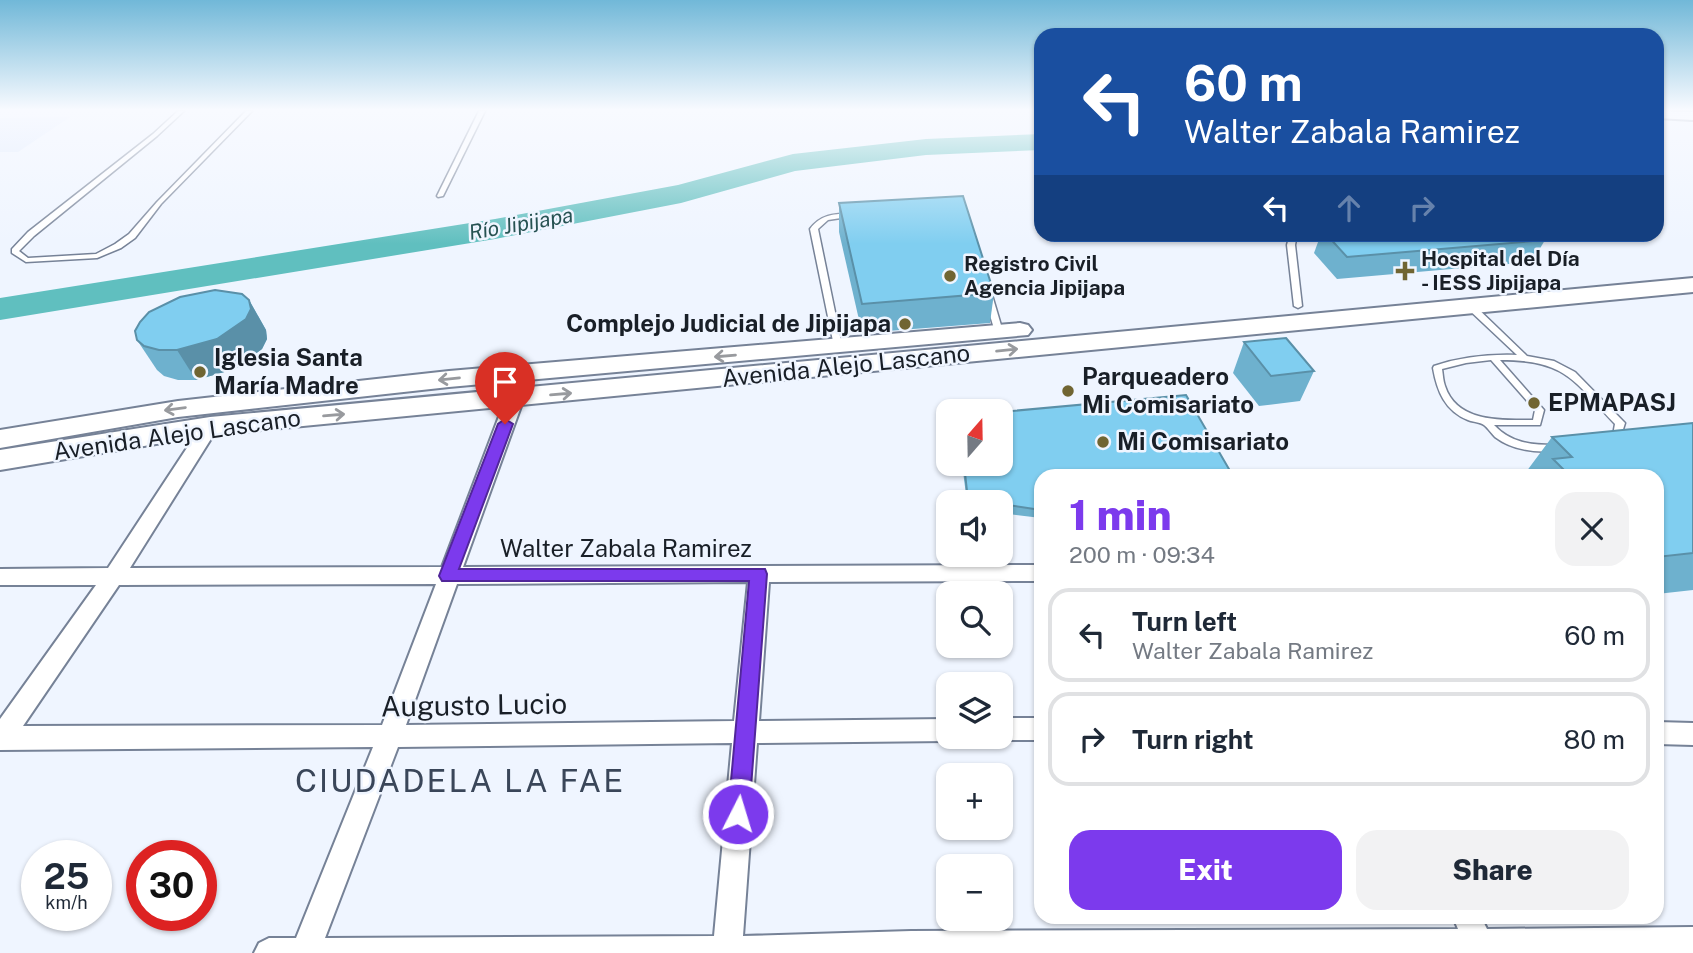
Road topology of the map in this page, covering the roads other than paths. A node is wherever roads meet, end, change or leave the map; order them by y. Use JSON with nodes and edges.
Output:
{"nodes":[{"id":1,"x":129,"y":155,"type":"edge"},
{"id":2,"x":205,"y":155,"type":"edge"},
{"id":3,"x":460,"y":155,"type":"edge"},
{"id":4,"x":440,"y":196,"type":"dead end"},
{"id":5,"x":856,"y":215,"type":"edge"},
{"id":6,"x":1292,"y":242,"type":"edge"},
{"id":7,"x":1693,"y":270,"type":"edge"},
{"id":8,"x":984,"y":280,"type":"edge"},
{"id":9,"x":1693,"y":285,"type":"edge"},
{"id":10,"x":1298,"y":306,"type":"junction"},
{"id":11,"x":1470,"y":306,"type":"junction"},
{"id":12,"x":999,"y":332,"type":"junction"},
{"id":13,"x":838,"y":346,"type":"junction"},
{"id":14,"x":1524,"y":357,"type":"junction"},
{"id":15,"x":1495,"y":359,"type":"junction"},
{"id":16,"x":515,"y":398,"type":"junction"},
{"id":17,"x":1487,"y":424,"type":"junction"},
{"id":18,"x":210,"y":426,"type":"junction"},
{"id":19,"x":0,"y":439,"type":"edge"},
{"id":20,"x":1608,"y":441,"type":"edge"},
{"id":21,"x":1559,"y":447,"type":"edge"},
{"id":22,"x":0,"y":460,"type":"edge"},
{"id":23,"x":1034,"y":573,"type":"edge"},
{"id":24,"x":759,"y":574,"type":"junction"},
{"id":25,"x":114,"y":576,"type":"junction"},
{"id":26,"x":448,"y":576,"type":"junction"},
{"id":27,"x":0,"y":577,"type":"edge"},
{"id":28,"x":1013,"y":729,"type":"edge"},
{"id":29,"x":1034,"y":729,"type":"edge"},
{"id":30,"x":936,"y":730,"type":"edge"},
{"id":31,"x":745,"y":733,"type":"junction"},
{"id":32,"x":1664,"y":733,"type":"edge"},
{"id":33,"x":1693,"y":734,"type":"edge"},
{"id":34,"x":390,"y":736,"type":"junction"},
{"id":35,"x":0,"y":738,"type":"edge"},
{"id":36,"x":1470,"y":924,"type":"edge"},
{"id":37,"x":1693,"y":942,"type":"edge"},
{"id":38,"x":1479,"y":946,"type":"junction"},
{"id":39,"x":727,"y":952,"type":"edge"},
{"id":40,"x":269,"y":953,"type":"edge"},
{"id":41,"x":305,"y":953,"type":"edge"}],
"edges":[{"from":1,"to":2,"type":"lane"},
{"from":3,"to":4,"type":"lane"},
{"from":5,"to":13,"type":"lane"},
{"from":6,"to":10,"type":"lane"},
{"from":7,"to":10,"type":"main road","name":"Avenida Alejo Lascano"},
{"from":8,"to":12,"type":"lane"},
{"from":9,"to":11,"type":"main road","name":"Avenida Alejo Lascano"},
{"from":10,"to":12,"type":"main road","name":"Avenida Alejo Lascano"},
{"from":11,"to":14,"type":"lane"},
{"from":16,"to":11,"type":"main road","name":"Avenida Alejo Lascano","one_way":true},
{"from":12,"to":13,"type":"main road","name":"Avenida Alejo Lascano"},
{"from":13,"to":19,"type":"main road","name":"Avenida Alejo Lascano","one_way":true},
{"from":14,"to":15,"type":"lane"},
{"from":14,"to":20,"type":"lane"},
{"from":15,"to":17,"type":"lane"},
{"from":15,"to":17,"type":"lane"},
{"from":18,"to":16,"type":"main road","name":"Avenida Alejo Lascano","one_way":true},
{"from":16,"to":26,"type":"street"},
{"from":17,"to":21,"type":"lane"},
{"from":18,"to":22,"type":"main road","name":"Avenida Alejo Lascano"},
{"from":18,"to":25,"type":"street"},
{"from":23,"to":24,"type":"street","name":"Walter Zabala Ramirez"},
{"from":24,"to":26,"type":"street","name":"Walter Zabala Ramirez"},
{"from":24,"to":31,"type":"street"},
{"from":25,"to":26,"type":"street","name":"Walter Zabala Ramirez"},
{"from":25,"to":27,"type":"street","name":"Walter Zabala Ramirez"},
{"from":25,"to":35,"type":"street"},
{"from":26,"to":34,"type":"street"},
{"from":28,"to":29,"type":"street"},
{"from":30,"to":31,"type":"street","name":"Augusto Lucio"},
{"from":31,"to":34,"type":"street","name":"Augusto Lucio"},
{"from":31,"to":39,"type":"street"},
{"from":32,"to":33,"type":"street"},
{"from":34,"to":35,"type":"street","name":"Augusto Lucio"},
{"from":34,"to":41,"type":"street"},
{"from":36,"to":38,"type":"street"},
{"from":37,"to":38,"type":"street"},
{"from":38,"to":39,"type":"street"},
{"from":39,"to":41,"type":"street"},
{"from":40,"to":41,"type":"street"}]}
